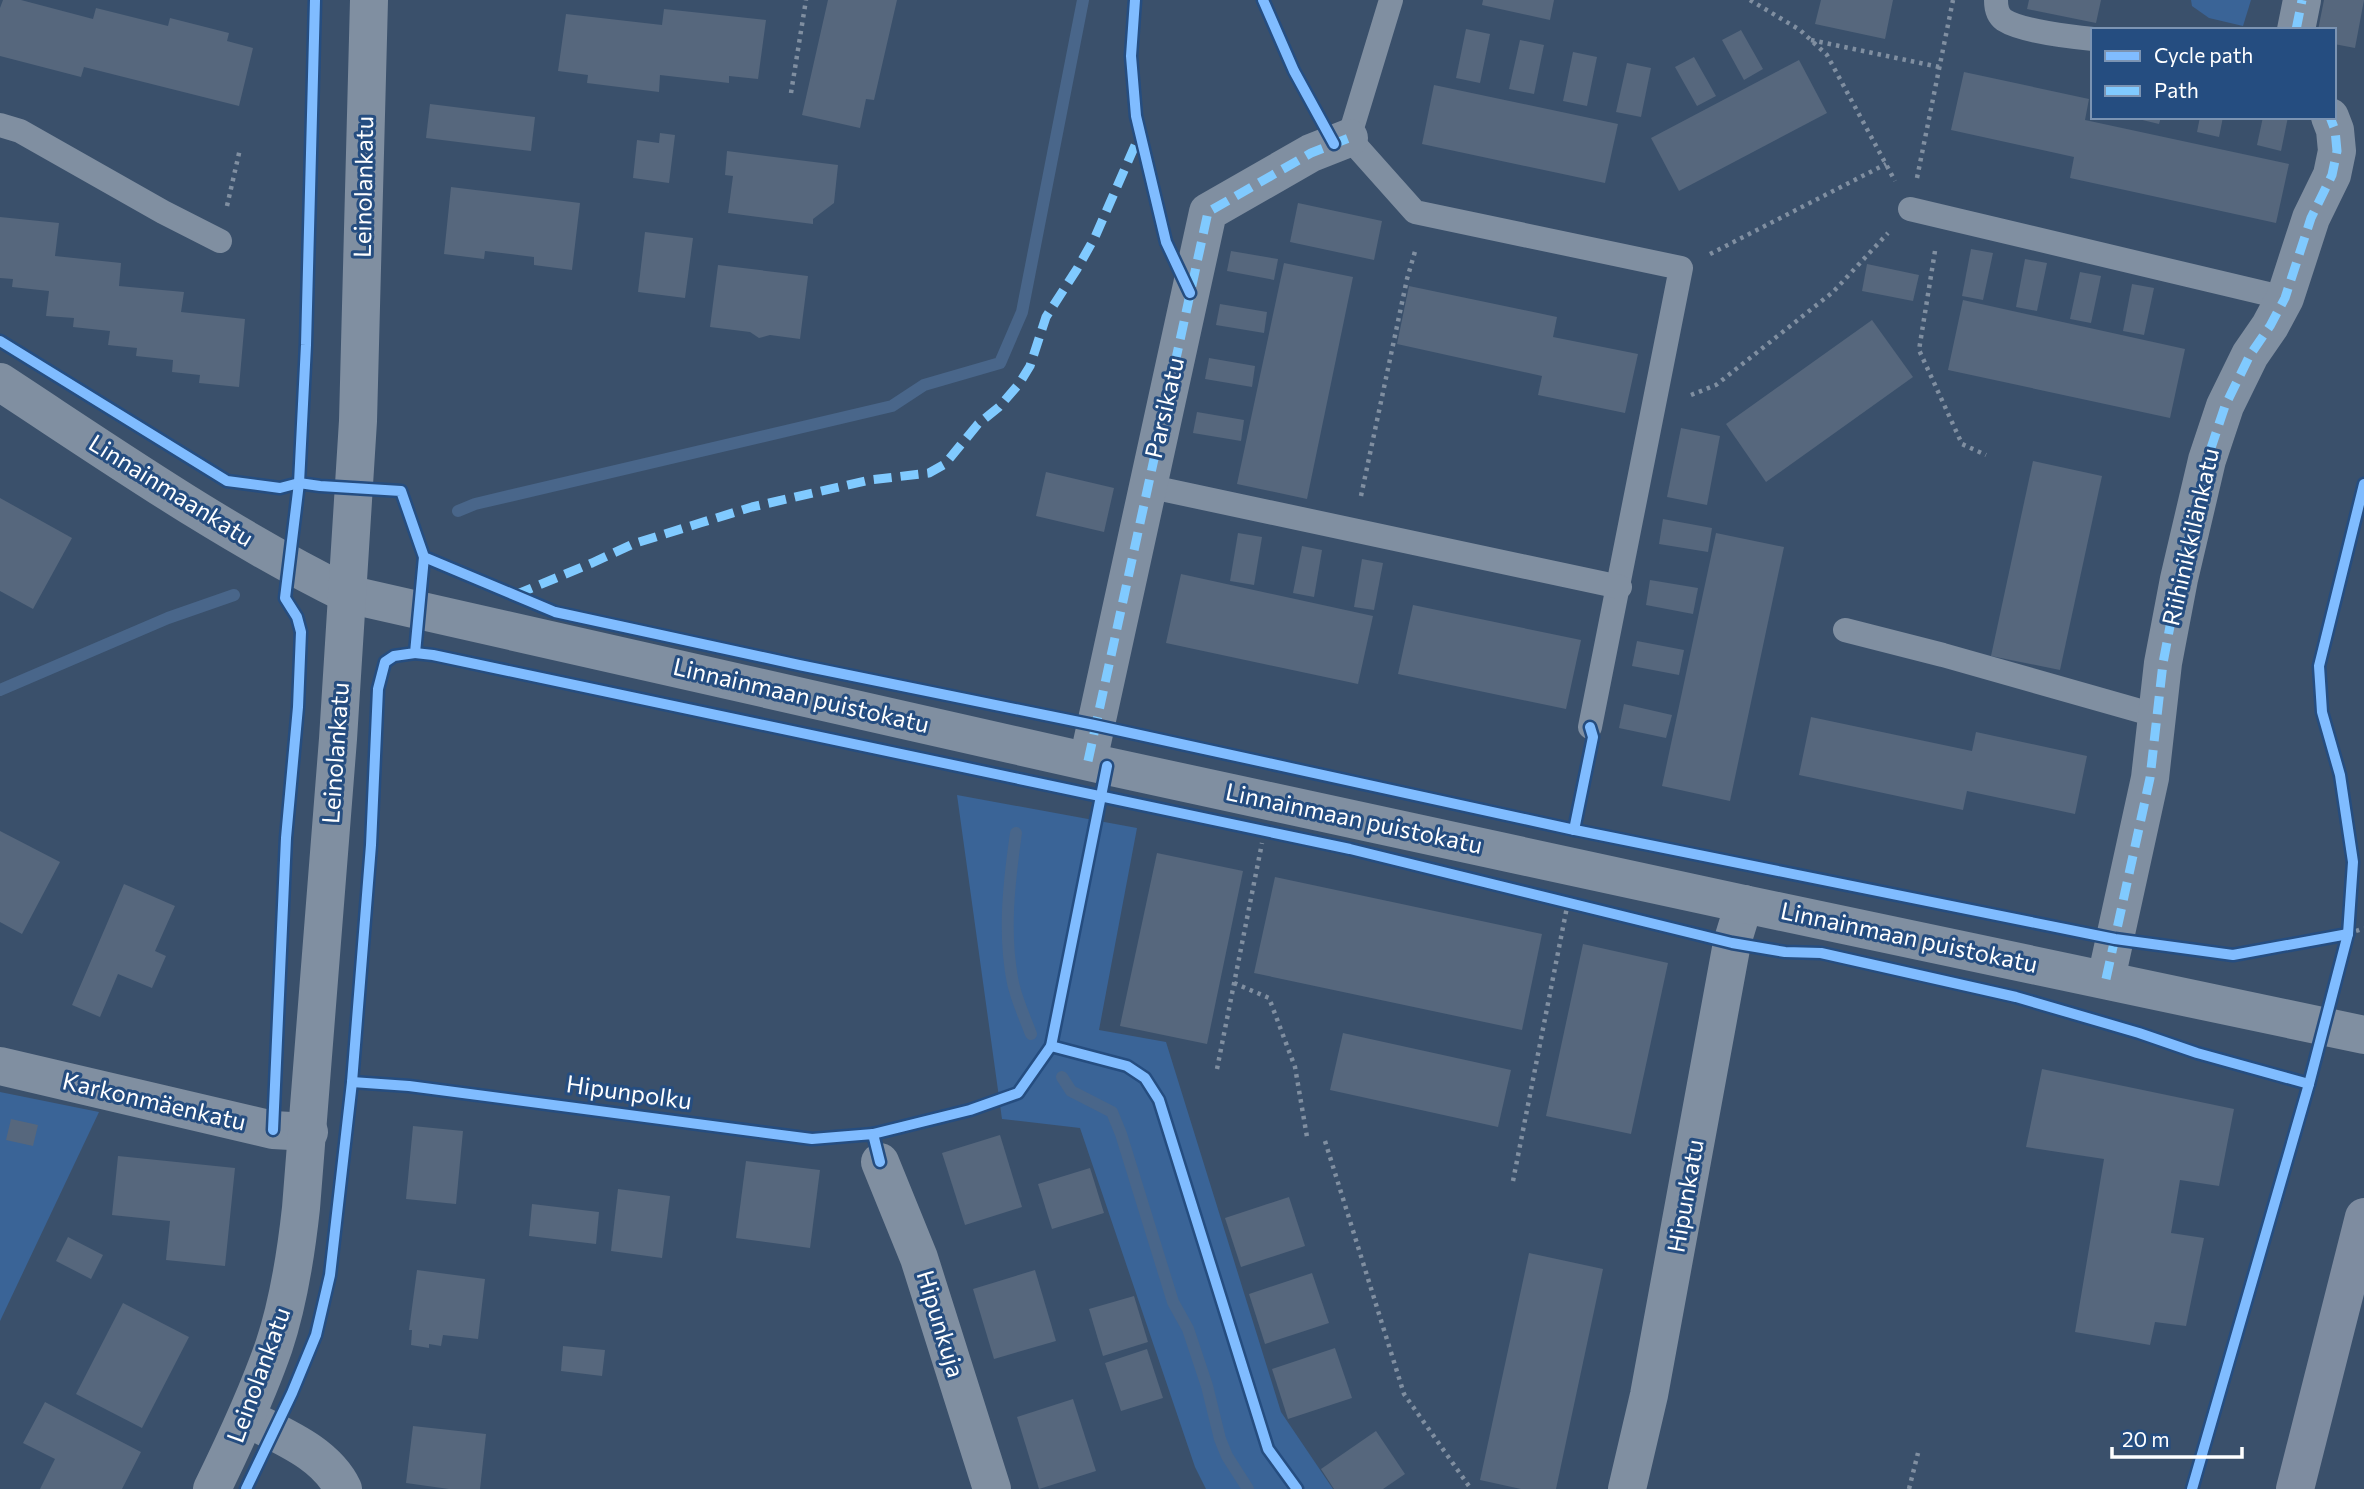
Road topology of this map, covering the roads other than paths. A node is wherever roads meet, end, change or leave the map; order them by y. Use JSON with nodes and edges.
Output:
{"nodes":[{"id":1,"x":369,"y":0,"type":"edge"},
{"id":2,"x":1391,"y":0,"type":"edge"},
{"id":3,"x":1996,"y":0,"type":"edge"},
{"id":4,"x":2302,"y":0,"type":"edge"},
{"id":5,"x":2296,"y":28,"type":"edge"},
{"id":6,"x":2091,"y":39,"type":"edge"},
{"id":7,"x":2331,"y":119,"type":"edge"},
{"id":8,"x":0,"y":125,"type":"edge"},
{"id":9,"x":1349,"y":138,"type":"junction"},
{"id":10,"x":1910,"y":209,"type":"road end"},
{"id":11,"x":219,"y":241,"type":"road end"},
{"id":12,"x":2284,"y":298,"type":"junction"},
{"id":13,"x":0,"y":382,"type":"edge"},
{"id":14,"x":1147,"y":486,"type":"junction"},
{"id":15,"x":1620,"y":587,"type":"junction"},
{"id":16,"x":346,"y":594,"type":"junction"},
{"id":17,"x":1845,"y":630,"type":"dead end"},
{"id":18,"x":2158,"y":716,"type":"junction"},
{"id":19,"x":1590,"y":727,"type":"dead end"},
{"id":20,"x":1088,"y":761,"type":"junction"},
{"id":21,"x":1744,"y":904,"type":"junction"},
{"id":22,"x":2106,"y":979,"type":"junction"},
{"id":23,"x":2364,"y":1035,"type":"edge"},
{"id":24,"x":0,"y":1066,"type":"edge"},
{"id":25,"x":309,"y":1132,"type":"junction"},
{"id":26,"x":880,"y":1162,"type":"dead end"},
{"id":27,"x":2364,"y":1217,"type":"edge"},
{"id":28,"x":247,"y":1418,"type":"junction"},
{"id":29,"x":212,"y":1489,"type":"edge"},
{"id":30,"x":343,"y":1489,"type":"edge"},
{"id":31,"x":992,"y":1489,"type":"edge"},
{"id":32,"x":1627,"y":1489,"type":"edge"},
{"id":33,"x":2295,"y":1489,"type":"edge"}],
"edges":[{"from":1,"to":16,"type":"street","name":"Leinolankatu"},
{"from":2,"to":9,"type":"lane"},
{"from":3,"to":6,"type":"lane"},
{"from":4,"to":5,"type":"street"},
{"from":7,"to":12,"type":"street","name":"Riihinikkilänkatu"},
{"from":8,"to":11,"type":"lane"},
{"from":9,"to":14,"type":"street","name":"Parsikatu"},
{"from":9,"to":15,"type":"lane"},
{"from":10,"to":12,"type":"lane"},
{"from":12,"to":18,"type":"street","name":"Riihinikkilänkatu"},
{"from":13,"to":16,"type":"street","name":"Linnainmaankatu"},
{"from":14,"to":15,"type":"lane"},
{"from":14,"to":20,"type":"street","name":"Parsikatu"},
{"from":15,"to":19,"type":"lane"},
{"from":16,"to":20,"type":"street","name":"Linnainmaan puistokatu"},
{"from":16,"to":25,"type":"street","name":"Leinolankatu"},
{"from":17,"to":18,"type":"lane"},
{"from":18,"to":22,"type":"street","name":"Riihinikkilänkatu"},
{"from":20,"to":21,"type":"street","name":"Linnainmaan puistokatu"},
{"from":21,"to":22,"type":"street","name":"Linnainmaan puistokatu"},
{"from":21,"to":32,"type":"street","name":"Hipunkatu"},
{"from":22,"to":23,"type":"street","name":"Linnainmaan puistokatu"},
{"from":24,"to":25,"type":"street","name":"Karkonmäenkatu"},
{"from":25,"to":28,"type":"street","name":"Leinolankatu"},
{"from":26,"to":31,"type":"street","name":"Hipunkuja"},
{"from":27,"to":33,"type":"main road"},
{"from":28,"to":29,"type":"street","name":"Leinolankatu"},
{"from":28,"to":30,"type":"street"}]}
